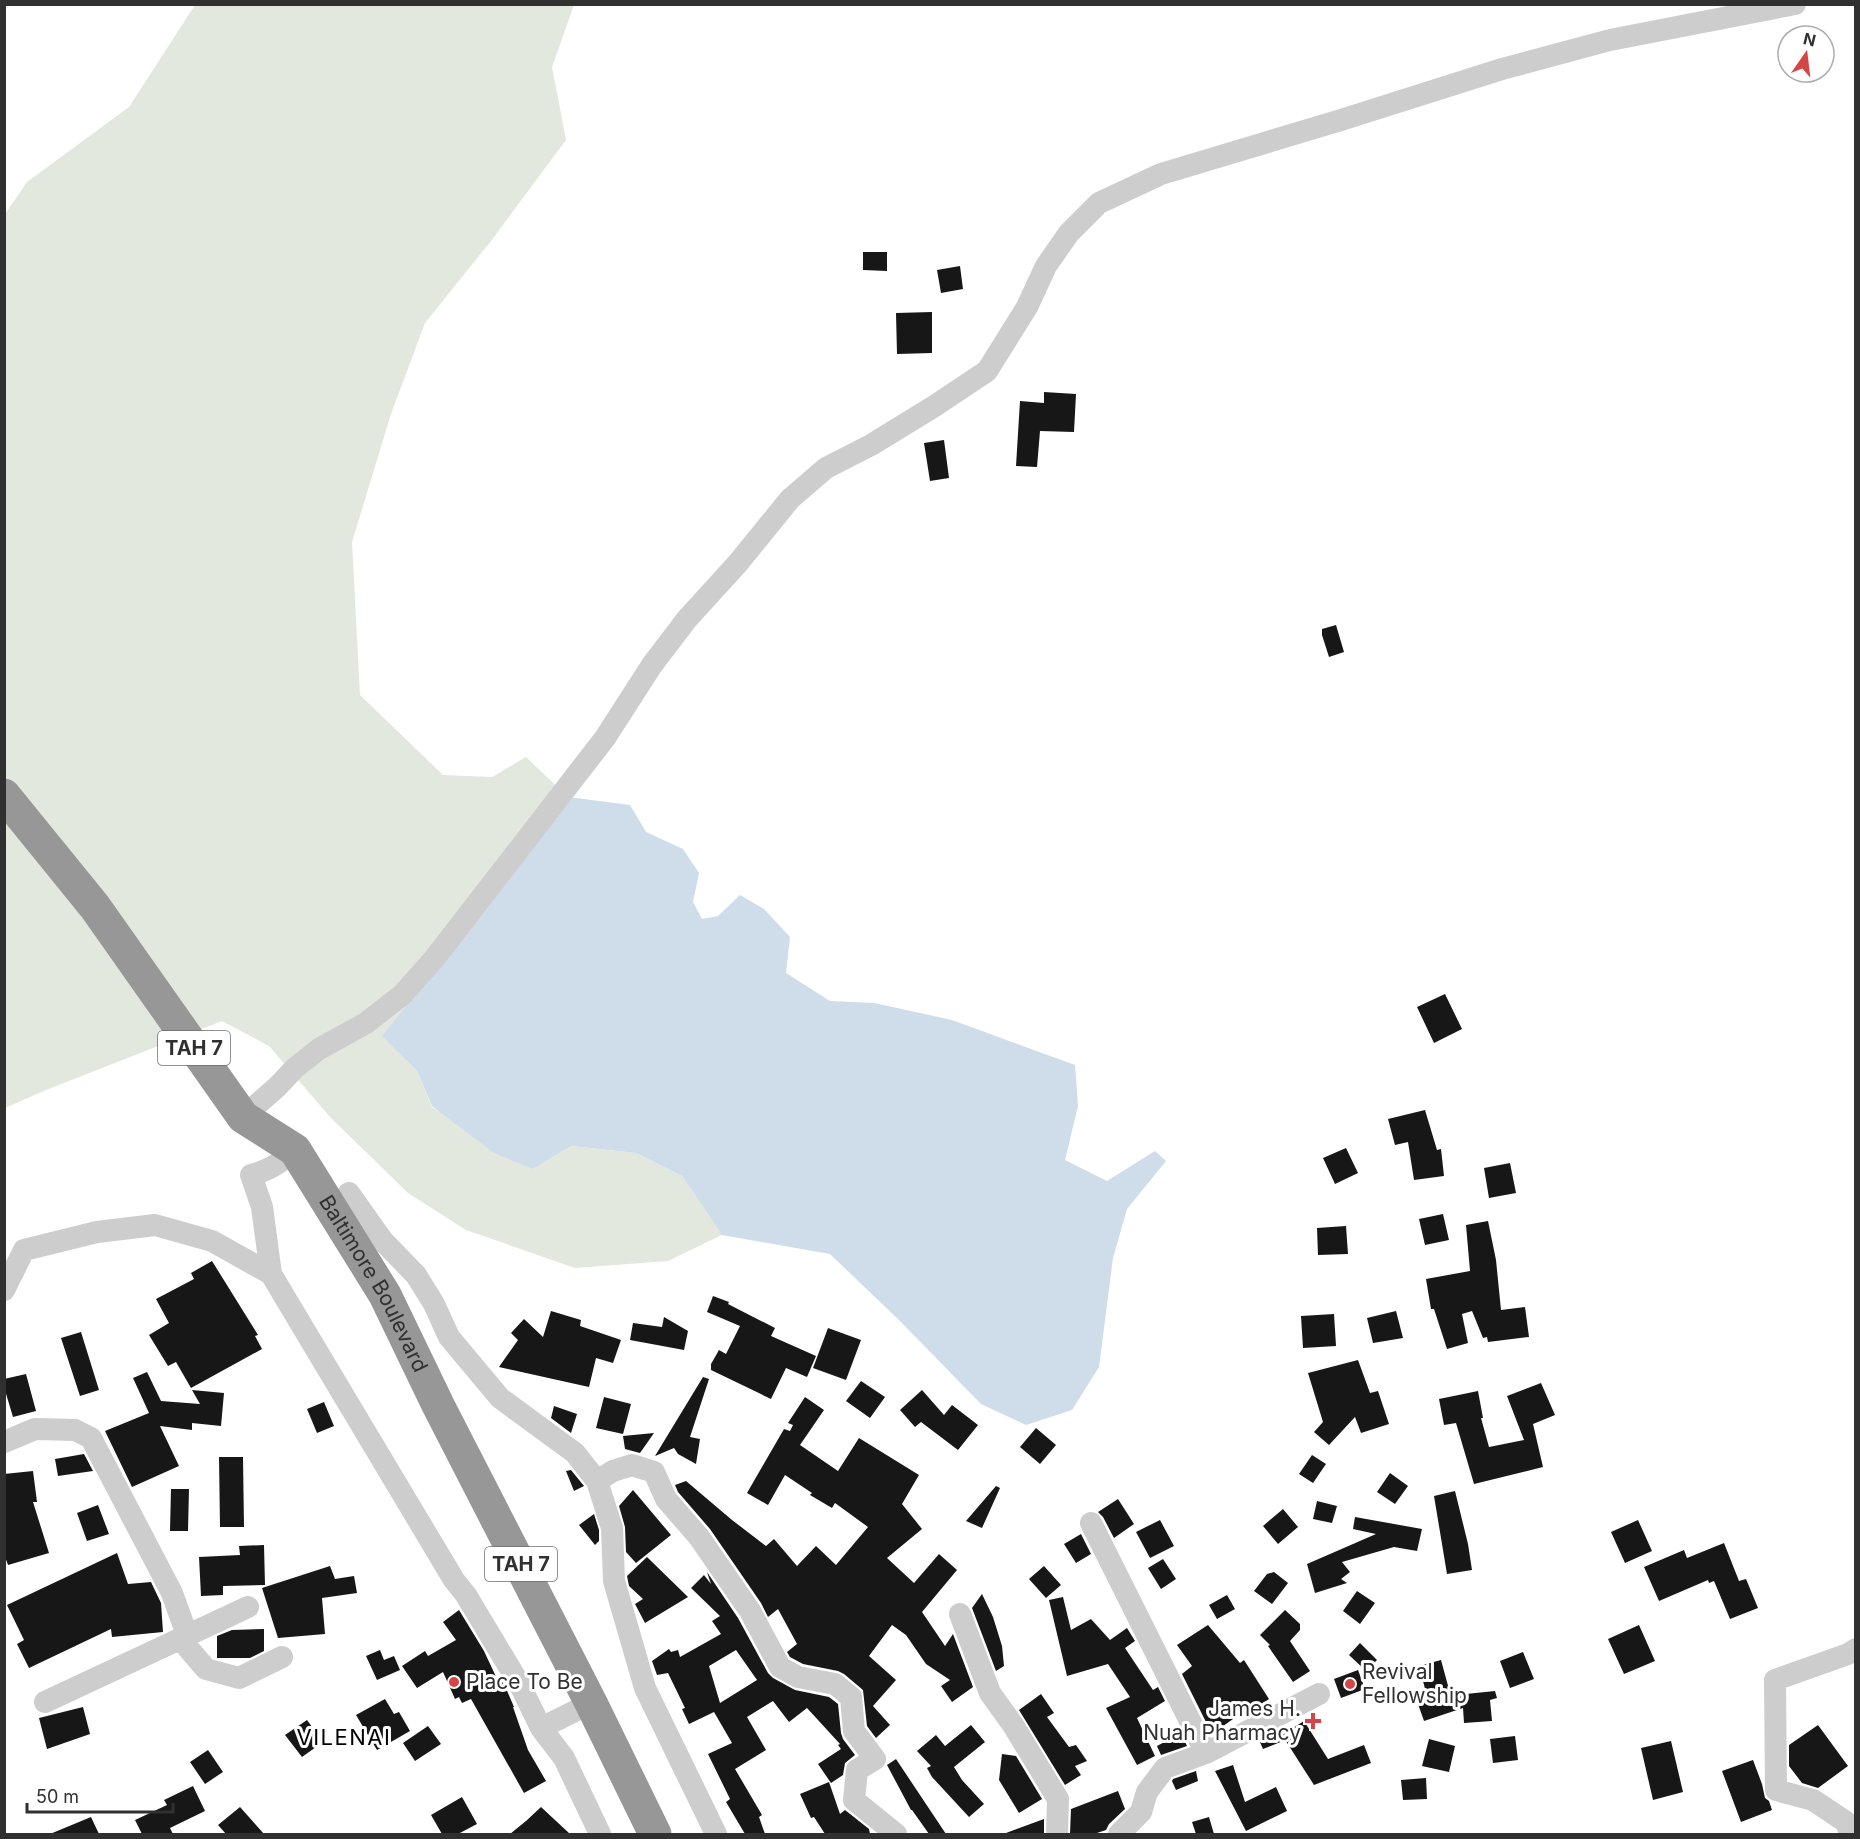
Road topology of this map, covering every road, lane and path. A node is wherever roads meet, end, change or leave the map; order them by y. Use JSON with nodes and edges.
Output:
{"nodes":[{"id":1,"x":1795,"y":4,"type":"edge"},
{"id":2,"x":1770,"y":8,"type":"edge"},
{"id":3,"x":4,"y":795,"type":"edge"},
{"id":4,"x":243,"y":1117,"type":"junction"},
{"id":5,"x":295,"y":1150,"type":"junction"},
{"id":6,"x":350,"y":1193,"type":"dead end"},
{"id":7,"x":271,"y":1274,"type":"junction"},
{"id":8,"x":4,"y":1290,"type":"edge"},
{"id":9,"x":4,"y":1442,"type":"edge"},
{"id":10,"x":597,"y":1481,"type":"junction"},
{"id":11,"x":1091,"y":1522,"type":"dead end"},
{"id":12,"x":248,"y":1607,"type":"dead end"},
{"id":13,"x":960,"y":1614,"type":"dead end"},
{"id":14,"x":187,"y":1635,"type":"junction"},
{"id":15,"x":1856,"y":1649,"type":"edge"},
{"id":16,"x":282,"y":1656,"type":"dead end"},
{"id":17,"x":1319,"y":1694,"type":"dead end"},
{"id":18,"x":45,"y":1701,"type":"dead end"},
{"id":19,"x":591,"y":1703,"type":"junction"},
{"id":20,"x":541,"y":1728,"type":"junction"},
{"id":21,"x":1206,"y":1753,"type":"junction"},
{"id":22,"x":600,"y":1834,"type":"edge"},
{"id":23,"x":654,"y":1834,"type":"edge"},
{"id":24,"x":716,"y":1834,"type":"edge"},
{"id":25,"x":896,"y":1834,"type":"edge"},
{"id":26,"x":1057,"y":1834,"type":"edge"},
{"id":27,"x":1119,"y":1834,"type":"edge"},
{"id":28,"x":1850,"y":1834,"type":"edge"}],
"edges":[{"from":1,"to":2,"type":"street"},
{"from":2,"to":4,"type":"street"},
{"from":3,"to":4,"type":"highway","name":"Baltimore Boulevard","number":"TAH 7"},
{"from":4,"to":5,"type":"highway","name":"Baltimore Boulevard","number":"TAH 7"},
{"from":5,"to":7,"type":"street"},
{"from":5,"to":19,"type":"highway","name":"Baltimore Boulevard","number":"TAH 7"},
{"from":6,"to":10,"type":"street"},
{"from":7,"to":8,"type":"street"},
{"from":7,"to":20,"type":"street"},
{"from":9,"to":14,"type":"street"},
{"from":10,"to":24,"type":"street"},
{"from":10,"to":25,"type":"street"},
{"from":11,"to":21,"type":"street"},
{"from":12,"to":14,"type":"street"},
{"from":13,"to":26,"type":"street"},
{"from":14,"to":16,"type":"street"},
{"from":14,"to":18,"type":"street"},
{"from":15,"to":28,"type":"street"},
{"from":17,"to":21,"type":"street"},
{"from":19,"to":20,"type":"street"},
{"from":19,"to":23,"type":"highway","name":"Baltimore Boulevard","number":"TAH 7"},
{"from":20,"to":22,"type":"street"},
{"from":21,"to":27,"type":"street"}]}
